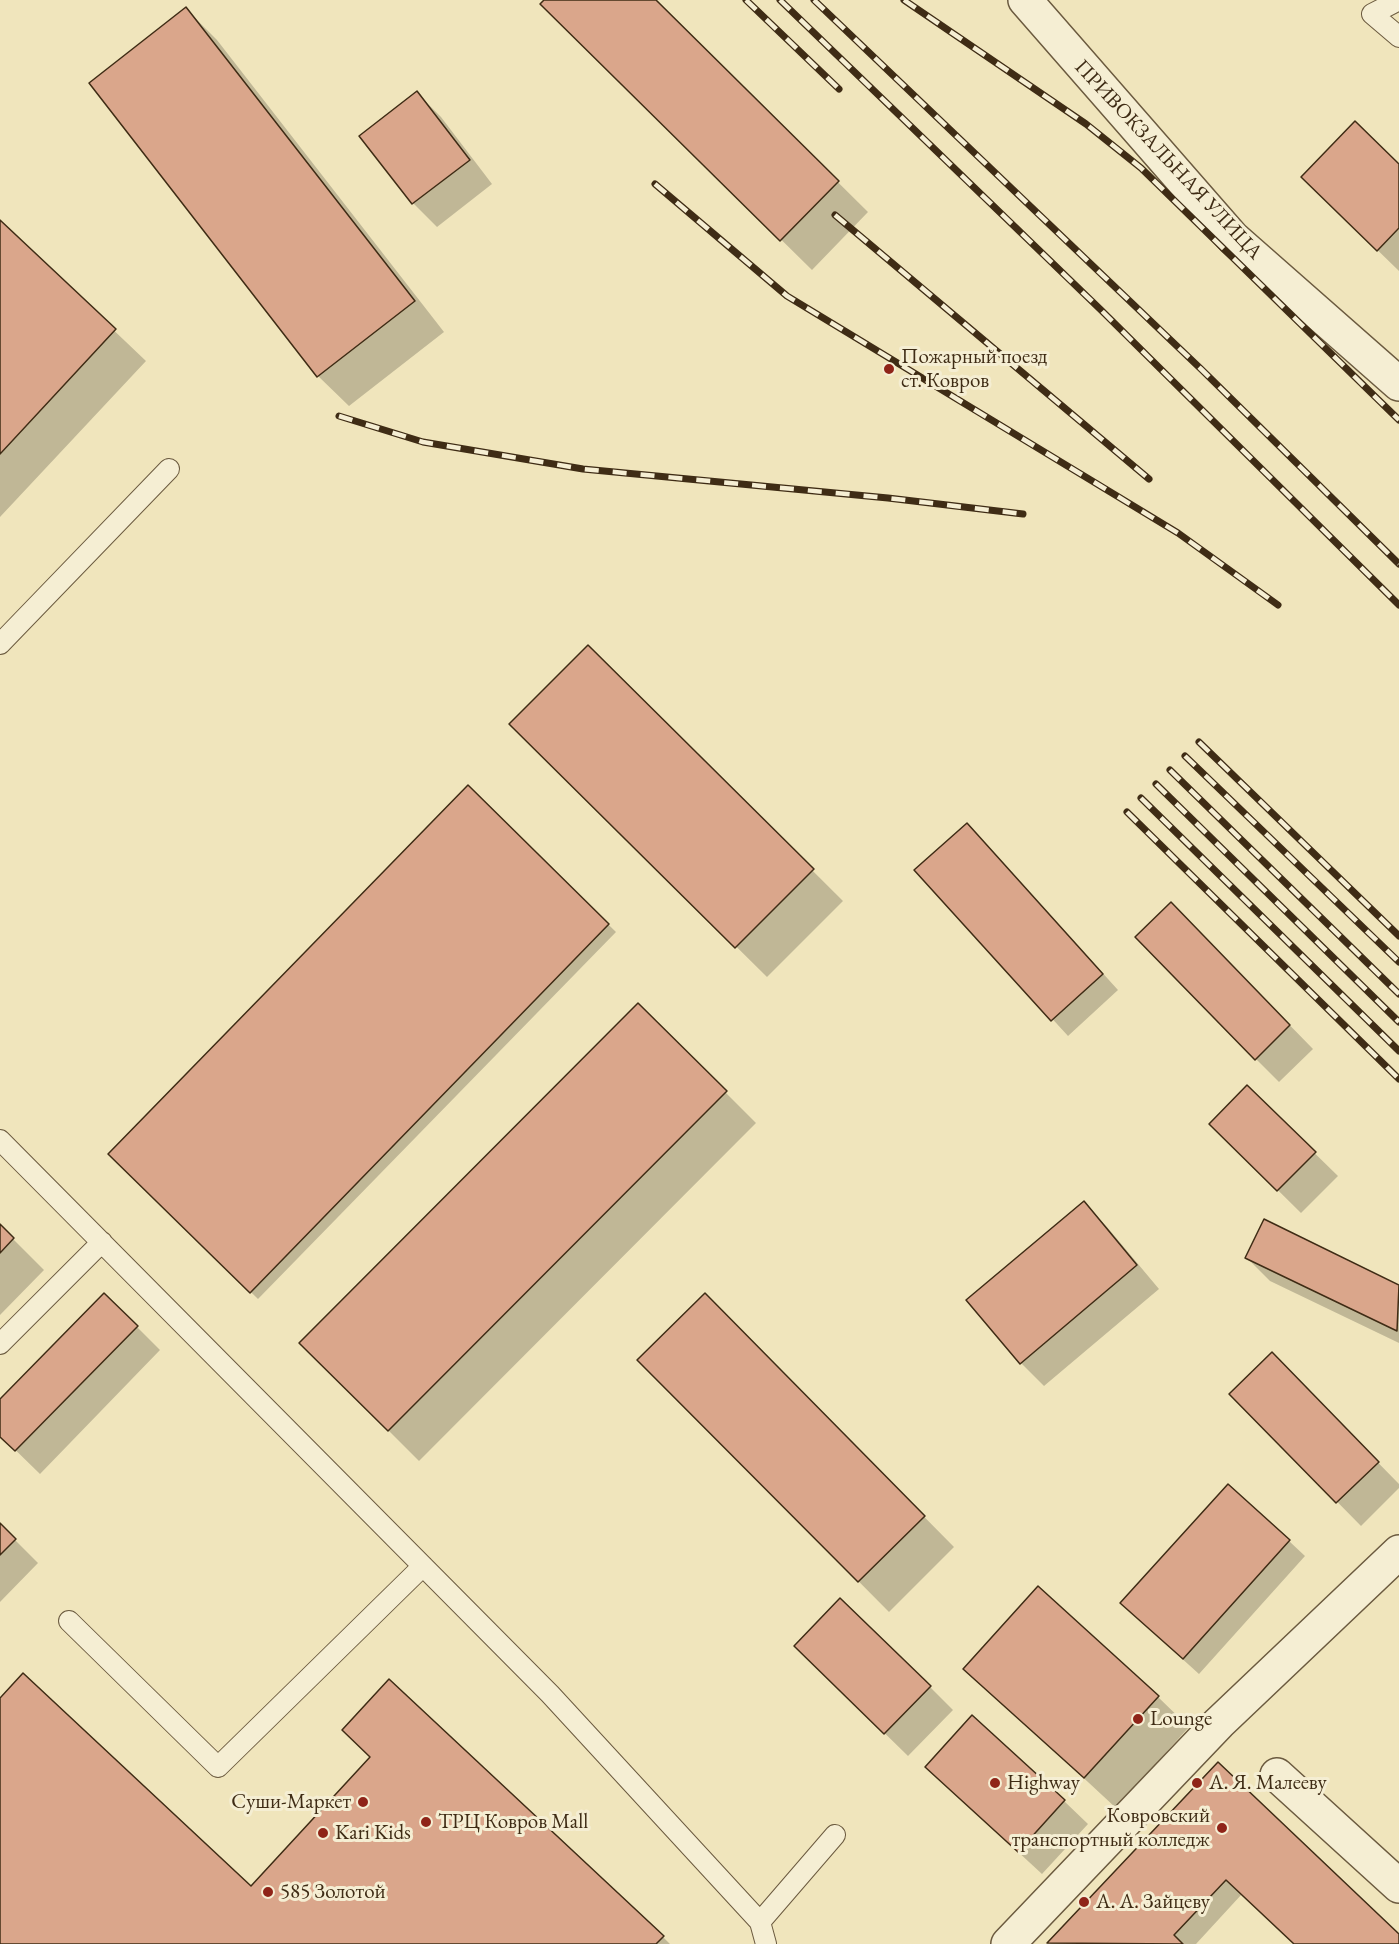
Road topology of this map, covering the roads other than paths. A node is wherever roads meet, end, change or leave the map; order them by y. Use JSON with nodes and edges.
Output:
{"nodes":[{"id":1,"x":1025,"y":0,"type":"edge"},
{"id":2,"x":1399,"y":0,"type":"edge"},
{"id":3,"x":1399,"y":37,"type":"edge"},
{"id":4,"x":1399,"y":384,"type":"edge"},
{"id":5,"x":169,"y":469,"type":"dead end"},
{"id":6,"x":0,"y":644,"type":"edge"},
{"id":7,"x":0,"y":1140,"type":"edge"},
{"id":8,"x":102,"y":1242,"type":"junction"},
{"id":9,"x":0,"y":1344,"type":"edge"},
{"id":10,"x":1399,"y":1552,"type":"edge"},
{"id":11,"x":423,"y":1566,"type":"junction"},
{"id":12,"x":69,"y":1621,"type":"dead end"},
{"id":13,"x":1276,"y":1775,"type":"dead end"},
{"id":14,"x":835,"y":1835,"type":"dead end"},
{"id":15,"x":1399,"y":1886,"type":"edge"},
{"id":16,"x":760,"y":1922,"type":"junction"},
{"id":17,"x":766,"y":1944,"type":"edge"},
{"id":18,"x":1008,"y":1944,"type":"edge"}],
"edges":[{"from":1,"to":4,"type":"street","name":"ПРИВОКЗАЛЬНАЯ УЛИЦА"},
{"from":2,"to":3,"type":"lane"},
{"from":5,"to":6,"type":"lane"},
{"from":7,"to":8,"type":"lane"},
{"from":8,"to":9,"type":"lane"},
{"from":8,"to":11,"type":"lane"},
{"from":10,"to":18,"type":"street"},
{"from":11,"to":12,"type":"lane"},
{"from":11,"to":16,"type":"lane"},
{"from":13,"to":15,"type":"street"},
{"from":14,"to":16,"type":"lane"},
{"from":16,"to":17,"type":"lane"}]}
